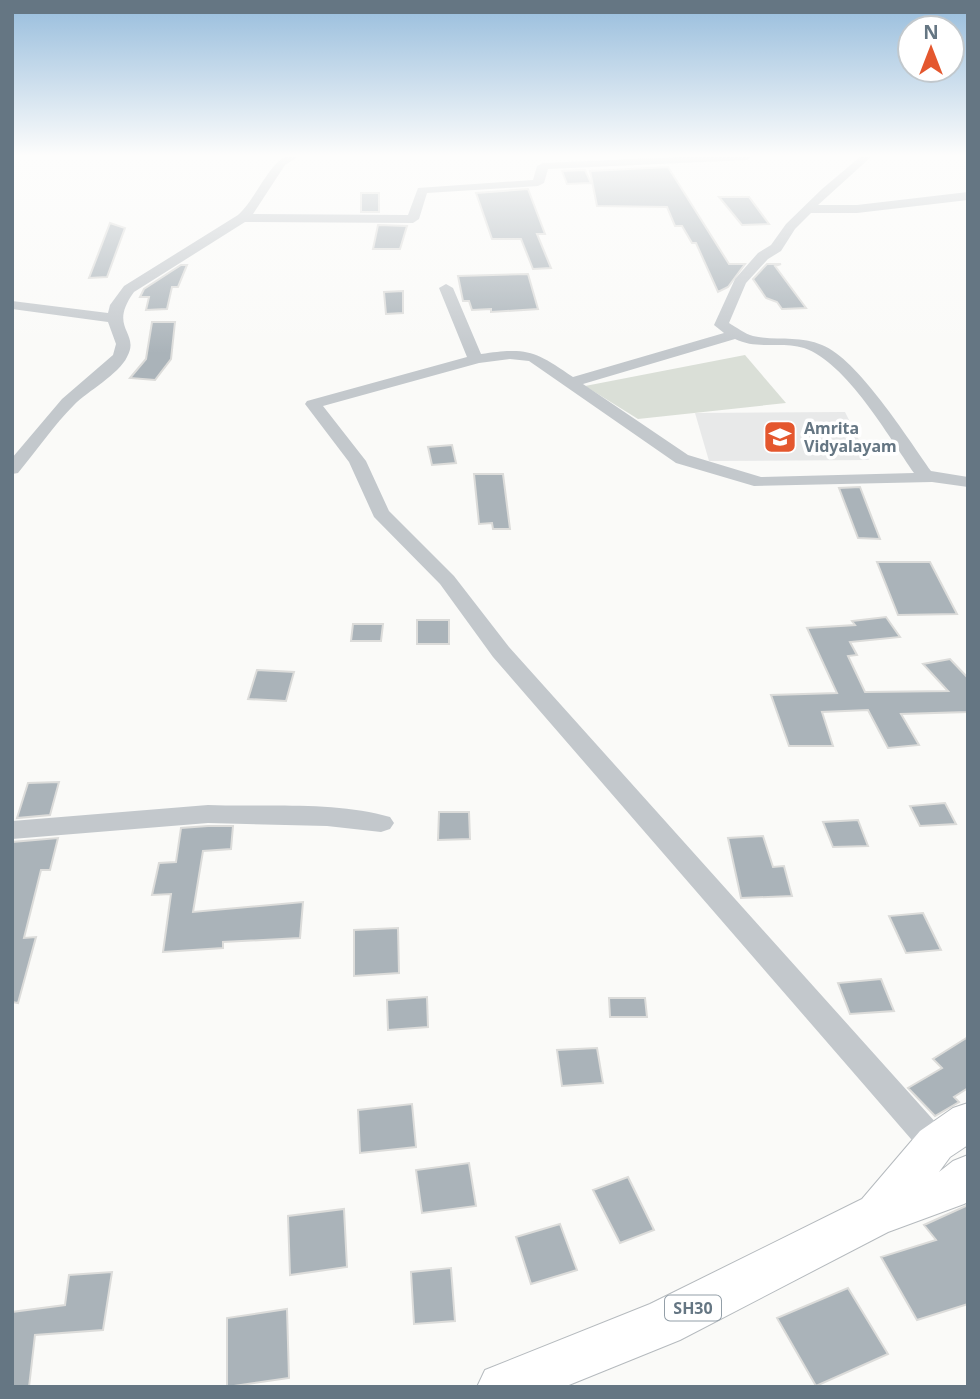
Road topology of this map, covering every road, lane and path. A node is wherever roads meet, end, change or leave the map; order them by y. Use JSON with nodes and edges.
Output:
{"nodes":[{"id":1,"x":235,"y":222,"type":"edge"},
{"id":2,"x":795,"y":222,"type":"edge"},
{"id":3,"x":446,"y":288,"type":"dead end"},
{"id":4,"x":12,"y":305,"type":"edge"},
{"id":5,"x":114,"y":318,"type":"junction"},
{"id":6,"x":735,"y":334,"type":"junction"},
{"id":7,"x":478,"y":359,"type":"junction"},
{"id":8,"x":570,"y":383,"type":"junction"},
{"id":9,"x":12,"y":469,"type":"edge"},
{"id":10,"x":928,"y":478,"type":"junction"},
{"id":11,"x":968,"y":482,"type":"edge"},
{"id":12,"x":381,"y":823,"type":"dead end"},
{"id":13,"x":12,"y":830,"type":"edge"},
{"id":14,"x":951,"y":1132,"type":"edge"},
{"id":15,"x":968,"y":1175,"type":"edge"},
{"id":16,"x":878,"y":1214,"type":"junction"},
{"id":17,"x":502,"y":1387,"type":"edge"}],
"edges":[{"from":1,"to":5,"type":"street"},
{"from":2,"to":6,"type":"street"},
{"from":3,"to":7,"type":"street"},
{"from":4,"to":5,"type":"street"},
{"from":5,"to":9,"type":"street"},
{"from":6,"to":8,"type":"street"},
{"from":6,"to":10,"type":"street"},
{"from":7,"to":8,"type":"street"},
{"from":7,"to":14,"type":"street"},
{"from":8,"to":10,"type":"street"},
{"from":10,"to":11,"type":"street"},
{"from":12,"to":13,"type":"street"},
{"from":14,"to":16,"type":"main road","number":"SH30"},
{"from":15,"to":16,"type":"main road"},
{"from":16,"to":17,"type":"main road","number":"SH30"}]}
